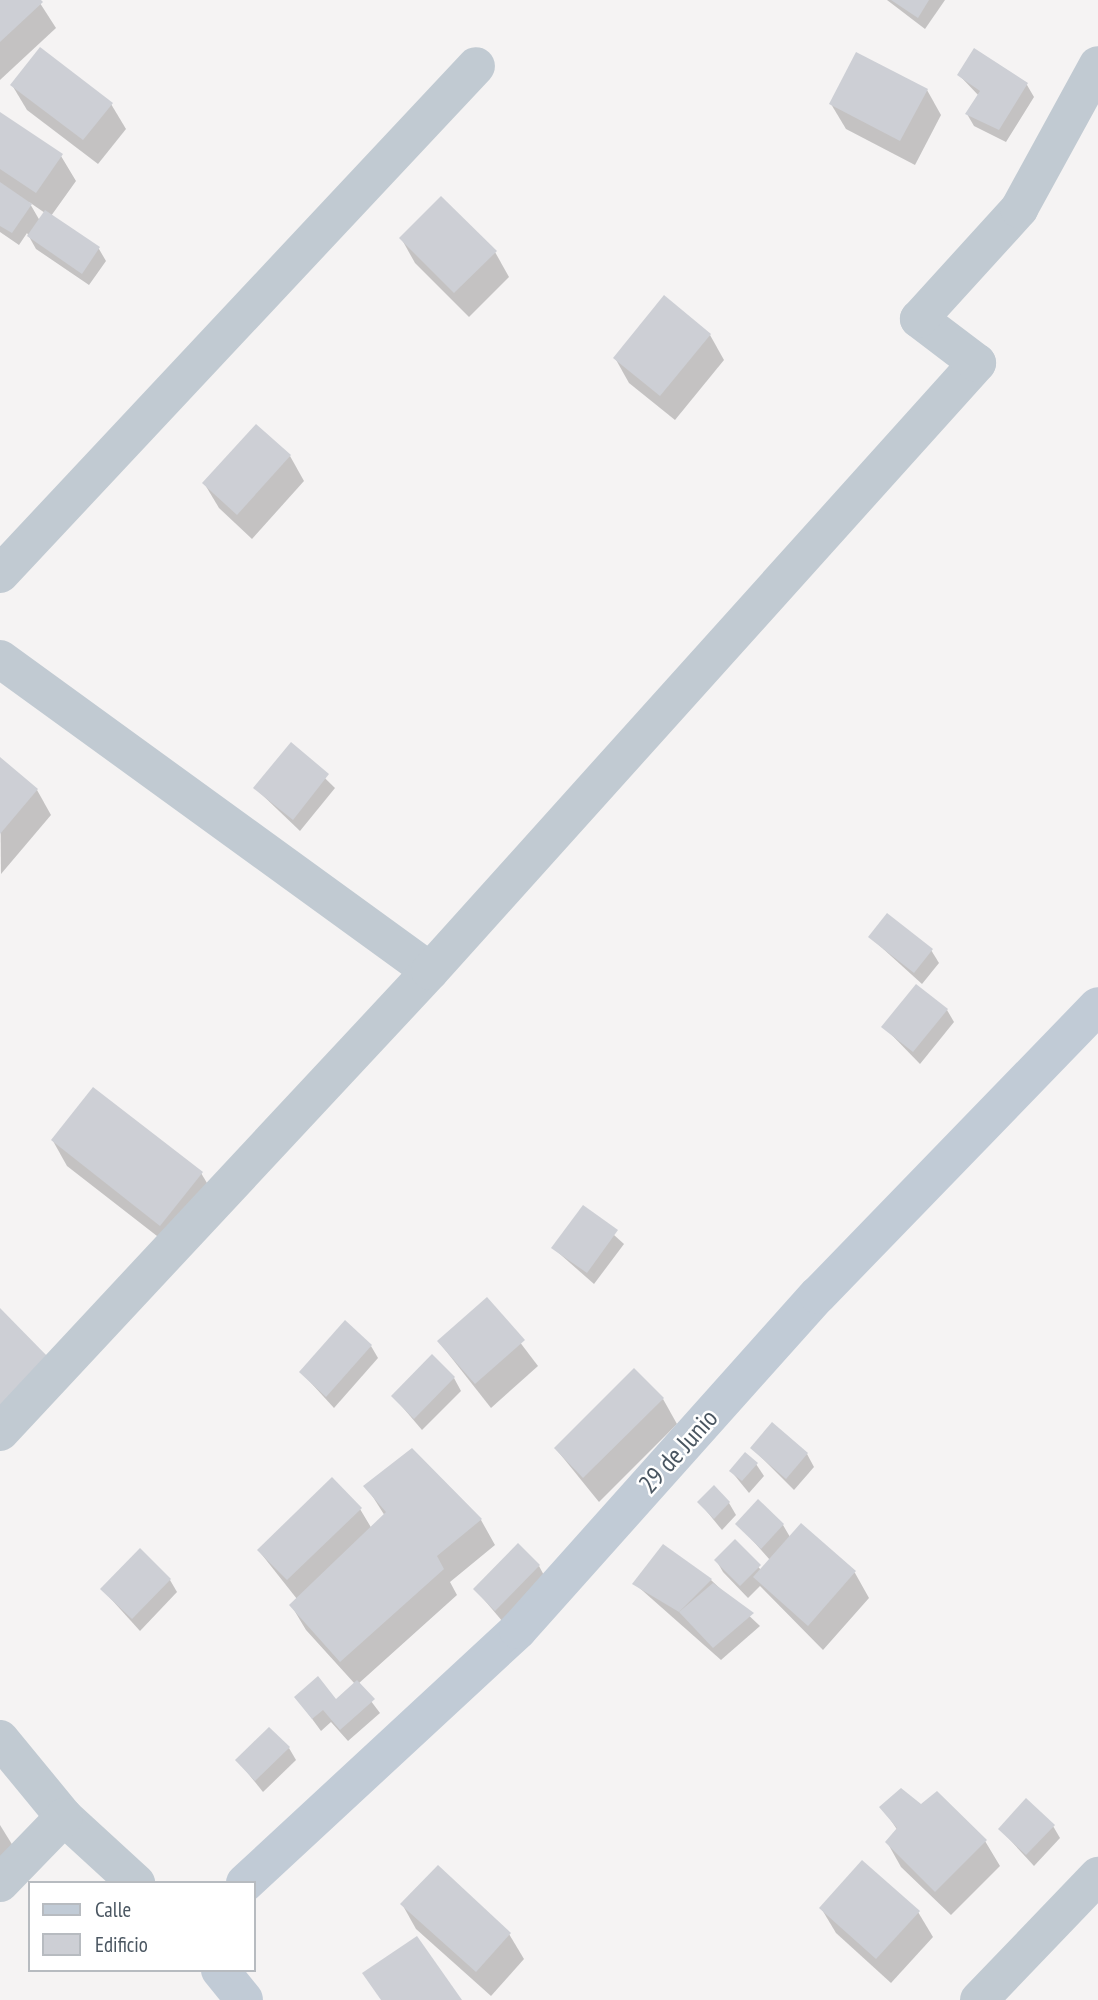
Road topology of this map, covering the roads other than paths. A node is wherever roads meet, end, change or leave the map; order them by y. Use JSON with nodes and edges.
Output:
{"nodes":[{"id":1,"x":1098,"y":65,"type":"edge"},
{"id":2,"x":476,"y":66,"type":"dead end"},
{"id":3,"x":0,"y":574,"type":"edge"},
{"id":4,"x":0,"y":659,"type":"edge"},
{"id":5,"x":430,"y":971,"type":"junction"},
{"id":6,"x":1098,"y":1006,"type":"edge"},
{"id":7,"x":0,"y":1432,"type":"edge"},
{"id":8,"x":0,"y":1740,"type":"edge"},
{"id":9,"x":64,"y":1817,"type":"junction"},
{"id":10,"x":1098,"y":1876,"type":"edge"},
{"id":11,"x":134,"y":1881,"type":"edge"},
{"id":12,"x":247,"y":1881,"type":"edge"},
{"id":13,"x":0,"y":1883,"type":"edge"},
{"id":14,"x":222,"y":1972,"type":"edge"},
{"id":15,"x":244,"y":2000,"type":"edge"},
{"id":16,"x":979,"y":2000,"type":"edge"}],
"edges":[{"from":1,"to":5,"type":"street"},
{"from":2,"to":3,"type":"street"},
{"from":4,"to":5,"type":"street"},
{"from":5,"to":7,"type":"street"},
{"from":6,"to":12,"type":"street","name":"29 de Junio"},
{"from":8,"to":9,"type":"street"},
{"from":9,"to":11,"type":"street"},
{"from":9,"to":13,"type":"street"},
{"from":10,"to":16,"type":"street"},
{"from":14,"to":15,"type":"street"}]}
